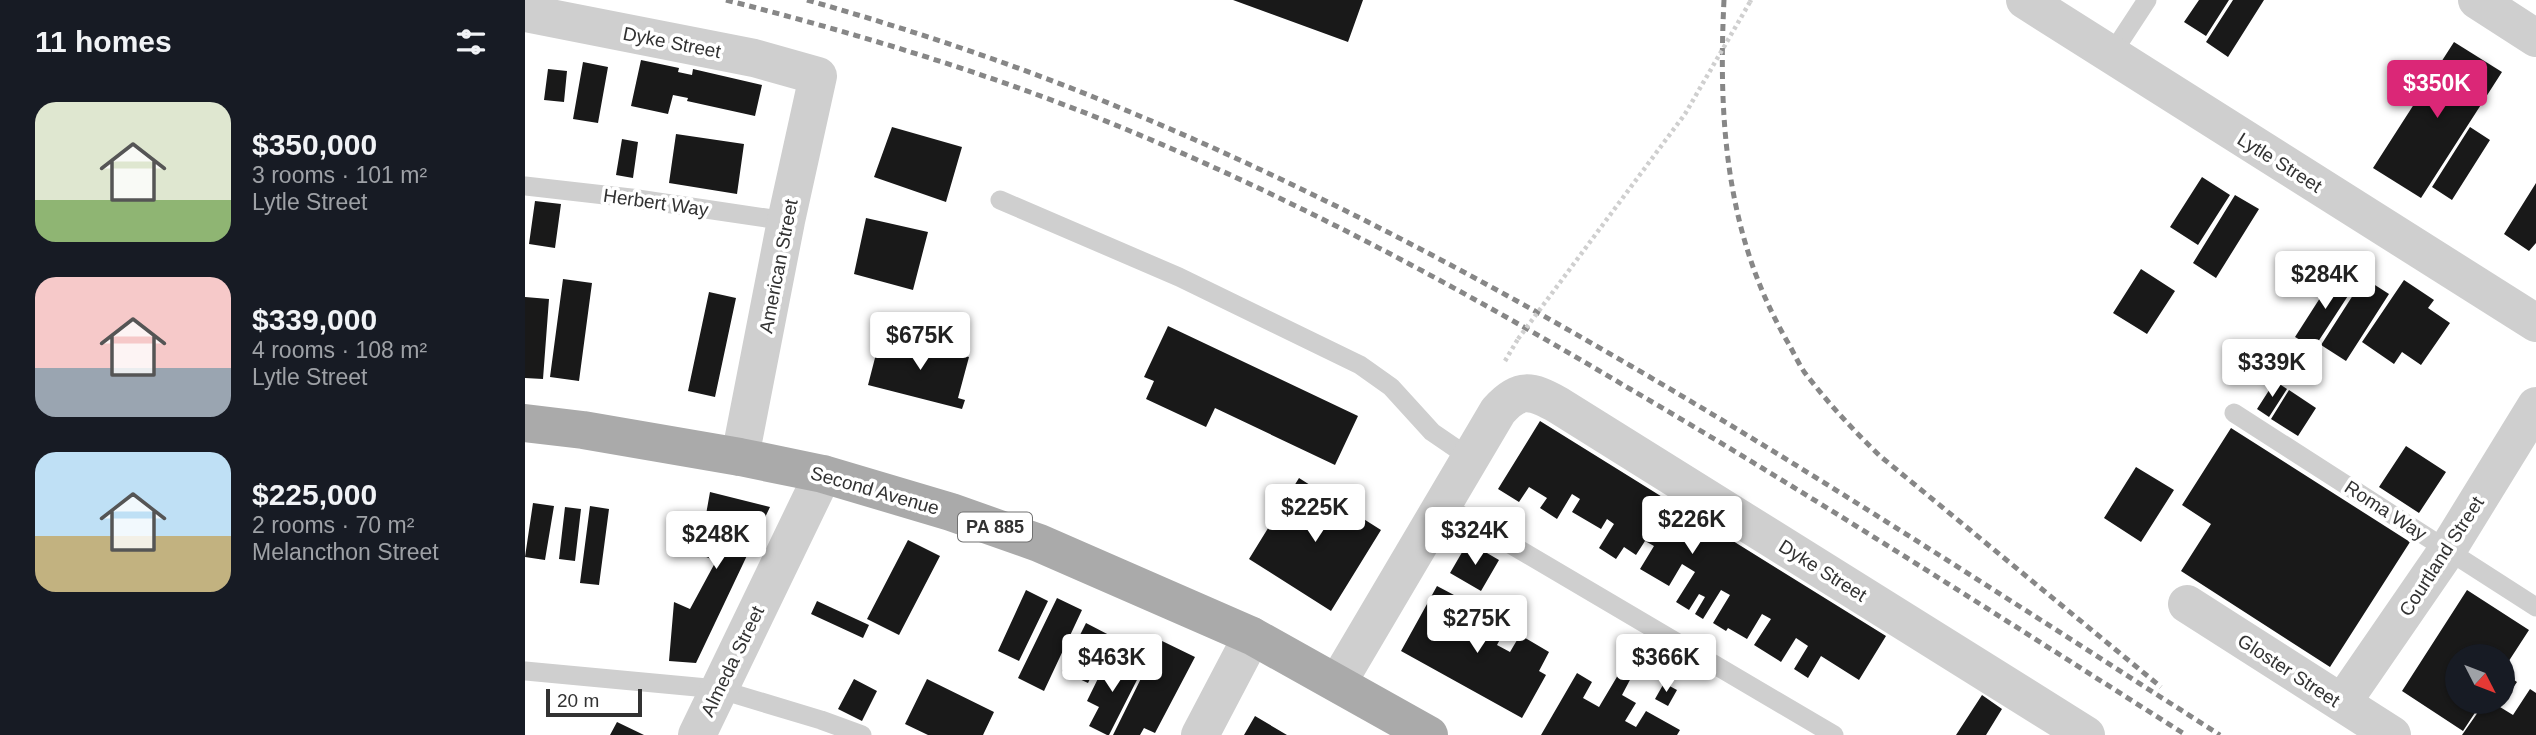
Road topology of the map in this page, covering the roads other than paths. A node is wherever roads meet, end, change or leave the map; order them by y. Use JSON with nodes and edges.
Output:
{"nodes":[{"id":1,"x":2025,"y":0,"type":"edge"},
{"id":2,"x":2147,"y":0,"type":"edge"},
{"id":3,"x":2477,"y":0,"type":"edge"},
{"id":4,"x":525,"y":13,"type":"edge"},
{"id":5,"x":2536,"y":38,"type":"edge"},
{"id":6,"x":2111,"y":55,"type":"junction"},
{"id":7,"x":818,"y":76,"type":"joint"},
{"id":8,"x":525,"y":187,"type":"edge"},
{"id":9,"x":1000,"y":200,"type":"dead end"},
{"id":10,"x":786,"y":221,"type":"junction"},
{"id":11,"x":2536,"y":323,"type":"edge"},
{"id":12,"x":2536,"y":406,"type":"edge"},
{"id":13,"x":2234,"y":413,"type":"dead end"},
{"id":14,"x":525,"y":423,"type":"edge"},
{"id":15,"x":740,"y":457,"type":"junction"},
{"id":16,"x":1470,"y":458,"type":"junction"},
{"id":17,"x":823,"y":474,"type":"junction"},
{"id":18,"x":1442,"y":504,"type":"junction"},
{"id":19,"x":2448,"y":549,"type":"junction"},
{"id":20,"x":2187,"y":604,"type":"dead end"},
{"id":21,"x":2536,"y":607,"type":"edge"},
{"id":22,"x":1252,"y":636,"type":"junction"},
{"id":23,"x":525,"y":671,"type":"edge"},
{"id":24,"x":1338,"y":682,"type":"junction"},
{"id":25,"x":718,"y":689,"type":"junction"},
{"id":26,"x":2342,"y":703,"type":"junction"},
{"id":27,"x":2048,"y":725,"type":"edge"},
{"id":28,"x":697,"y":735,"type":"edge"},
{"id":29,"x":862,"y":735,"type":"edge"},
{"id":30,"x":1200,"y":735,"type":"edge"},
{"id":31,"x":1429,"y":735,"type":"edge"},
{"id":32,"x":1834,"y":735,"type":"edge"},
{"id":33,"x":2086,"y":735,"type":"edge"},
{"id":34,"x":2392,"y":735,"type":"edge"}],
"edges":[{"from":1,"to":6,"type":"street","name":"Lytle Street"},
{"from":2,"to":6,"type":"lane"},
{"from":3,"to":5,"type":"street"},
{"from":4,"to":7,"type":"street","name":"Dyke Street"},
{"from":6,"to":11,"type":"street","name":"Lytle Street"},
{"from":7,"to":10,"type":"street","name":"American Street"},
{"from":8,"to":10,"type":"lane","name":"Herbert Way"},
{"from":9,"to":16,"type":"lane"},
{"from":10,"to":15,"type":"street","name":"American Street"},
{"from":12,"to":19,"type":"street","name":"Courtland Street"},
{"from":13,"to":19,"type":"lane","name":"Roma Way"},
{"from":14,"to":15,"type":"main road","name":"Second Avenue","number":"PA 885"},
{"from":15,"to":17,"type":"main road","name":"Second Avenue","number":"PA 885"},
{"from":16,"to":18,"type":"street"},
{"from":16,"to":27,"type":"street","name":"Dyke Street"},
{"from":17,"to":22,"type":"main road","name":"Second Avenue","number":"PA 885"},
{"from":17,"to":25,"type":"street","name":"Almeda Street"},
{"from":18,"to":24,"type":"street"},
{"from":18,"to":32,"type":"lane"},
{"from":19,"to":21,"type":"lane","name":"Roma Way"},
{"from":19,"to":26,"type":"street","name":"Courtland Street"},
{"from":20,"to":26,"type":"street","name":"Gloster Street"},
{"from":22,"to":24,"type":"main road","name":"Second Avenue","number":"PA 885"},
{"from":22,"to":30,"type":"street"},
{"from":23,"to":25,"type":"lane"},
{"from":24,"to":31,"type":"main road","name":"Second Avenue","number":"PA 885"},
{"from":25,"to":28,"type":"street","name":"Almeda Street"},
{"from":25,"to":29,"type":"lane"},
{"from":26,"to":34,"type":"street","name":"Gloster Street"},
{"from":27,"to":33,"type":"street","name":"Dyke Street"}]}
